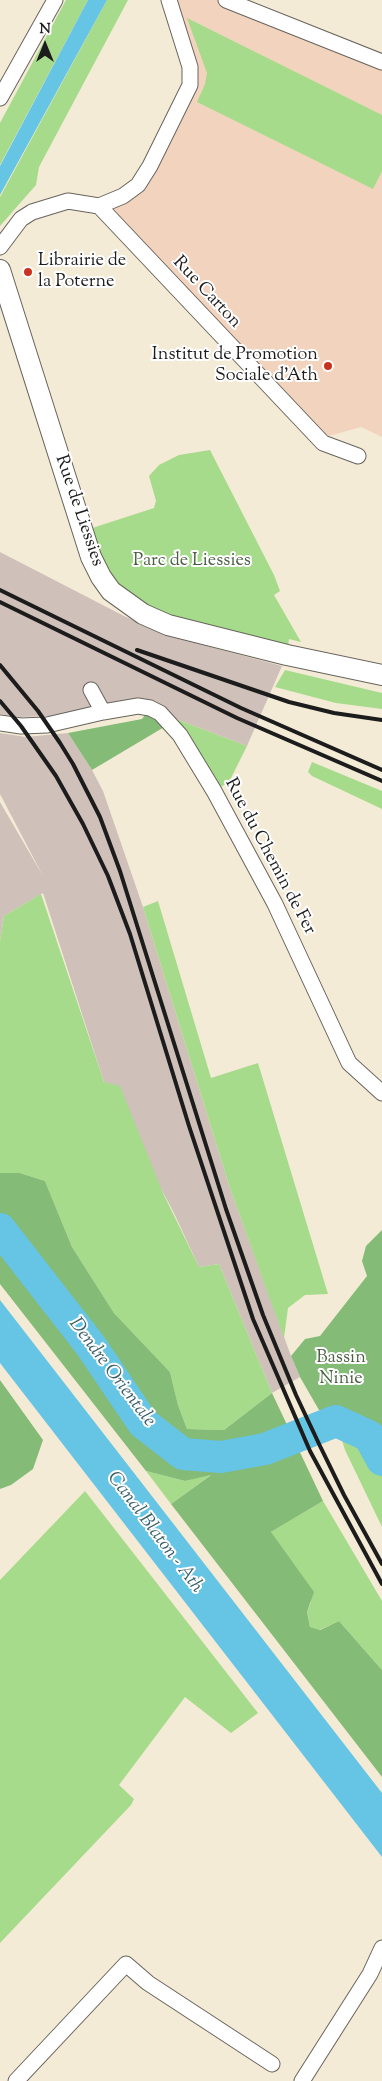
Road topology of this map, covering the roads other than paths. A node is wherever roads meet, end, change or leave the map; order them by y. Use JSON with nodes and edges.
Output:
{"nodes":[{"id":1,"x":56,"y":0,"type":"edge"},
{"id":2,"x":169,"y":0,"type":"edge"},
{"id":3,"x":226,"y":0,"type":"edge"},
{"id":4,"x":382,"y":62,"type":"edge"},
{"id":5,"x":0,"y":98,"type":"edge"},
{"id":6,"x":98,"y":206,"type":"junction"},
{"id":7,"x":0,"y":247,"type":"edge"},
{"id":8,"x":0,"y":270,"type":"edge"},
{"id":9,"x":358,"y":456,"type":"dead end"},
{"id":10,"x":382,"y":675,"type":"edge"},
{"id":11,"x":91,"y":690,"type":"dead end"},
{"id":12,"x":103,"y":712,"type":"junction"},
{"id":13,"x":0,"y":723,"type":"edge"},
{"id":14,"x":382,"y":1092,"type":"edge"},
{"id":15,"x":382,"y":1948,"type":"edge"},
{"id":16,"x":272,"y":2064,"type":"dead end"},
{"id":17,"x":16,"y":2081,"type":"edge"},
{"id":18,"x":302,"y":2081,"type":"edge"}],
"edges":[{"from":1,"to":5,"type":"street"},
{"from":2,"to":6,"type":"street"},
{"from":3,"to":4,"type":"street"},
{"from":6,"to":7,"type":"street"},
{"from":6,"to":9,"type":"street","name":"Rue Carton"},
{"from":8,"to":10,"type":"street","name":"Rue de Liessies"},
{"from":11,"to":12,"type":"street"},
{"from":12,"to":13,"type":"street","name":"Rue du Chemin de Fer"},
{"from":12,"to":14,"type":"street","name":"Rue du Chemin de Fer"},
{"from":15,"to":18,"type":"street"},
{"from":16,"to":17,"type":"street"}]}
